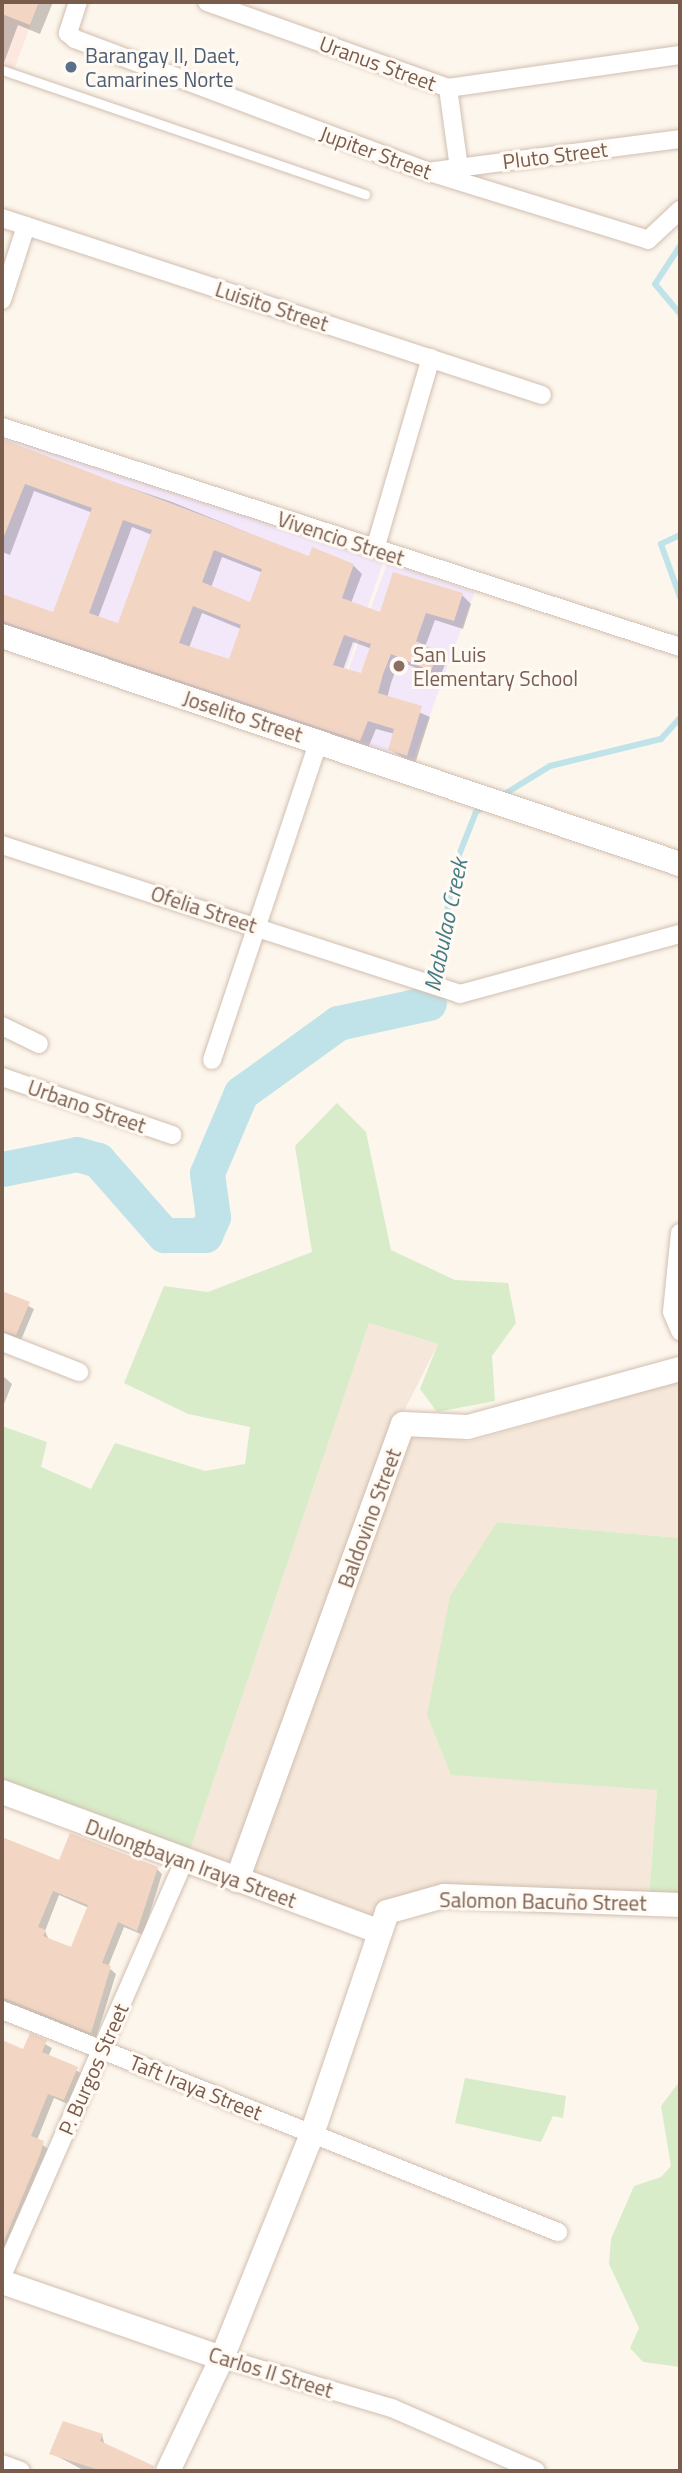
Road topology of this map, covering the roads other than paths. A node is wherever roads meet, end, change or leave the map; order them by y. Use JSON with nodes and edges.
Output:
{"nodes":[{"id":1,"x":78,"y":2,"type":"edge"},
{"id":2,"x":207,"y":2,"type":"edge"},
{"id":3,"x":680,"y":55,"type":"edge"},
{"id":4,"x":2,"y":70,"type":"edge"},
{"id":5,"x":448,"y":88,"type":"junction"},
{"id":6,"x":680,"y":139,"type":"edge"},
{"id":7,"x":459,"y":168,"type":"junction"},
{"id":8,"x":429,"y":172,"type":"junction"},
{"id":9,"x":365,"y":194,"type":"dead end"},
{"id":10,"x":680,"y":211,"type":"edge"},
{"id":11,"x":2,"y":218,"type":"edge"},
{"id":12,"x":26,"y":226,"type":"junction"},
{"id":13,"x":2,"y":300,"type":"edge"},
{"id":14,"x":431,"y":358,"type":"junction"},
{"id":15,"x":542,"y":395,"type":"dead end"},
{"id":16,"x":2,"y":427,"type":"edge"},
{"id":17,"x":375,"y":549,"type":"junction"},
{"id":18,"x":2,"y":636,"type":"edge"},
{"id":19,"x":680,"y":647,"type":"edge"},
{"id":20,"x":319,"y":741,"type":"junction"},
{"id":21,"x":2,"y":845,"type":"edge"},
{"id":22,"x":680,"y":863,"type":"edge"},
{"id":23,"x":256,"y":925,"type":"junction"},
{"id":24,"x":680,"y":934,"type":"edge"},
{"id":25,"x":2,"y":1027,"type":"edge"},
{"id":26,"x":39,"y":1044,"type":"dead end"},
{"id":27,"x":212,"y":1060,"type":"dead end"},
{"id":28,"x":2,"y":1077,"type":"edge"},
{"id":29,"x":172,"y":1135,"type":"dead end"},
{"id":30,"x":680,"y":1233,"type":"edge"},
{"id":31,"x":680,"y":1331,"type":"edge"},
{"id":32,"x":2,"y":1342,"type":"edge"},
{"id":33,"x":680,"y":1369,"type":"edge"},
{"id":34,"x":79,"y":1372,"type":"dead end"},
{"id":35,"x":4,"y":1799,"type":"edge"},
{"id":36,"x":184,"y":1861,"type":"junction"},
{"id":37,"x":237,"y":1880,"type":"junction"},
{"id":38,"x":680,"y":1905,"type":"edge"},
{"id":39,"x":380,"y":1932,"type":"junction"},
{"id":40,"x":2,"y":2010,"type":"edge"},
{"id":41,"x":102,"y":2049,"type":"junction"},
{"id":42,"x":312,"y":2134,"type":"junction"},
{"id":43,"x":558,"y":2232,"type":"dead end"},
{"id":44,"x":2,"y":2276,"type":"edge"},
{"id":45,"x":2,"y":2282,"type":"edge"},
{"id":46,"x":222,"y":2358,"type":"junction"},
{"id":47,"x":2,"y":2464,"type":"edge"},
{"id":48,"x":20,"y":2471,"type":"edge"},
{"id":49,"x":168,"y":2471,"type":"edge"},
{"id":50,"x":536,"y":2471,"type":"edge"}],
"edges":[{"from":1,"to":8,"type":"street","name":"Jupiter Street"},
{"from":2,"to":5,"type":"street","name":"Uranus Street"},
{"from":3,"to":5,"type":"street","name":"Uranus Street"},
{"from":4,"to":9,"type":"lane"},
{"from":5,"to":7,"type":"street"},
{"from":6,"to":7,"type":"street","name":"Pluto Street"},
{"from":7,"to":8,"type":"street","name":"Pluto Street"},
{"from":8,"to":10,"type":"street","name":"Jupiter Street"},
{"from":11,"to":12,"type":"street","name":"Luisito Street"},
{"from":12,"to":13,"type":"street"},
{"from":12,"to":14,"type":"street","name":"Luisito Street"},
{"from":14,"to":15,"type":"street","name":"Luisito Street"},
{"from":14,"to":17,"type":"street"},
{"from":16,"to":17,"type":"street","name":"Vivencio Street"},
{"from":17,"to":19,"type":"street","name":"Vivencio Street"},
{"from":18,"to":20,"type":"street","name":"Joselito Street"},
{"from":20,"to":22,"type":"street","name":"Joselito Street"},
{"from":20,"to":23,"type":"street"},
{"from":21,"to":23,"type":"street","name":"Ofelia Street"},
{"from":23,"to":24,"type":"street","name":"Ofelia Street"},
{"from":23,"to":27,"type":"street"},
{"from":25,"to":26,"type":"street"},
{"from":28,"to":29,"type":"street","name":"Urbano Street"},
{"from":30,"to":31,"type":"street"},
{"from":32,"to":34,"type":"street"},
{"from":33,"to":37,"type":"street","name":"Baldovino Street"},
{"from":35,"to":36,"type":"street","name":"Dulongbayan Iraya Street"},
{"from":36,"to":37,"type":"street","name":"Dulongbayan Iraya Street"},
{"from":36,"to":41,"type":"street","name":"P. Burgos Street"},
{"from":37,"to":39,"type":"street","name":"Dulongbayan Iraya Street"},
{"from":38,"to":39,"type":"street","name":"Salomon Bacuño Street"},
{"from":39,"to":42,"type":"street"},
{"from":40,"to":41,"type":"street","name":"Taft Iraya Street"},
{"from":41,"to":42,"type":"street","name":"Taft Iraya Street"},
{"from":41,"to":44,"type":"street","name":"P. Burgos Street"},
{"from":42,"to":43,"type":"street","name":"Taft Iraya Street"},
{"from":42,"to":46,"type":"street"},
{"from":45,"to":46,"type":"street","name":"Carlos II Street"},
{"from":46,"to":49,"type":"street"},
{"from":46,"to":50,"type":"street","name":"Carlos II Street"},
{"from":47,"to":48,"type":"street"}]}
